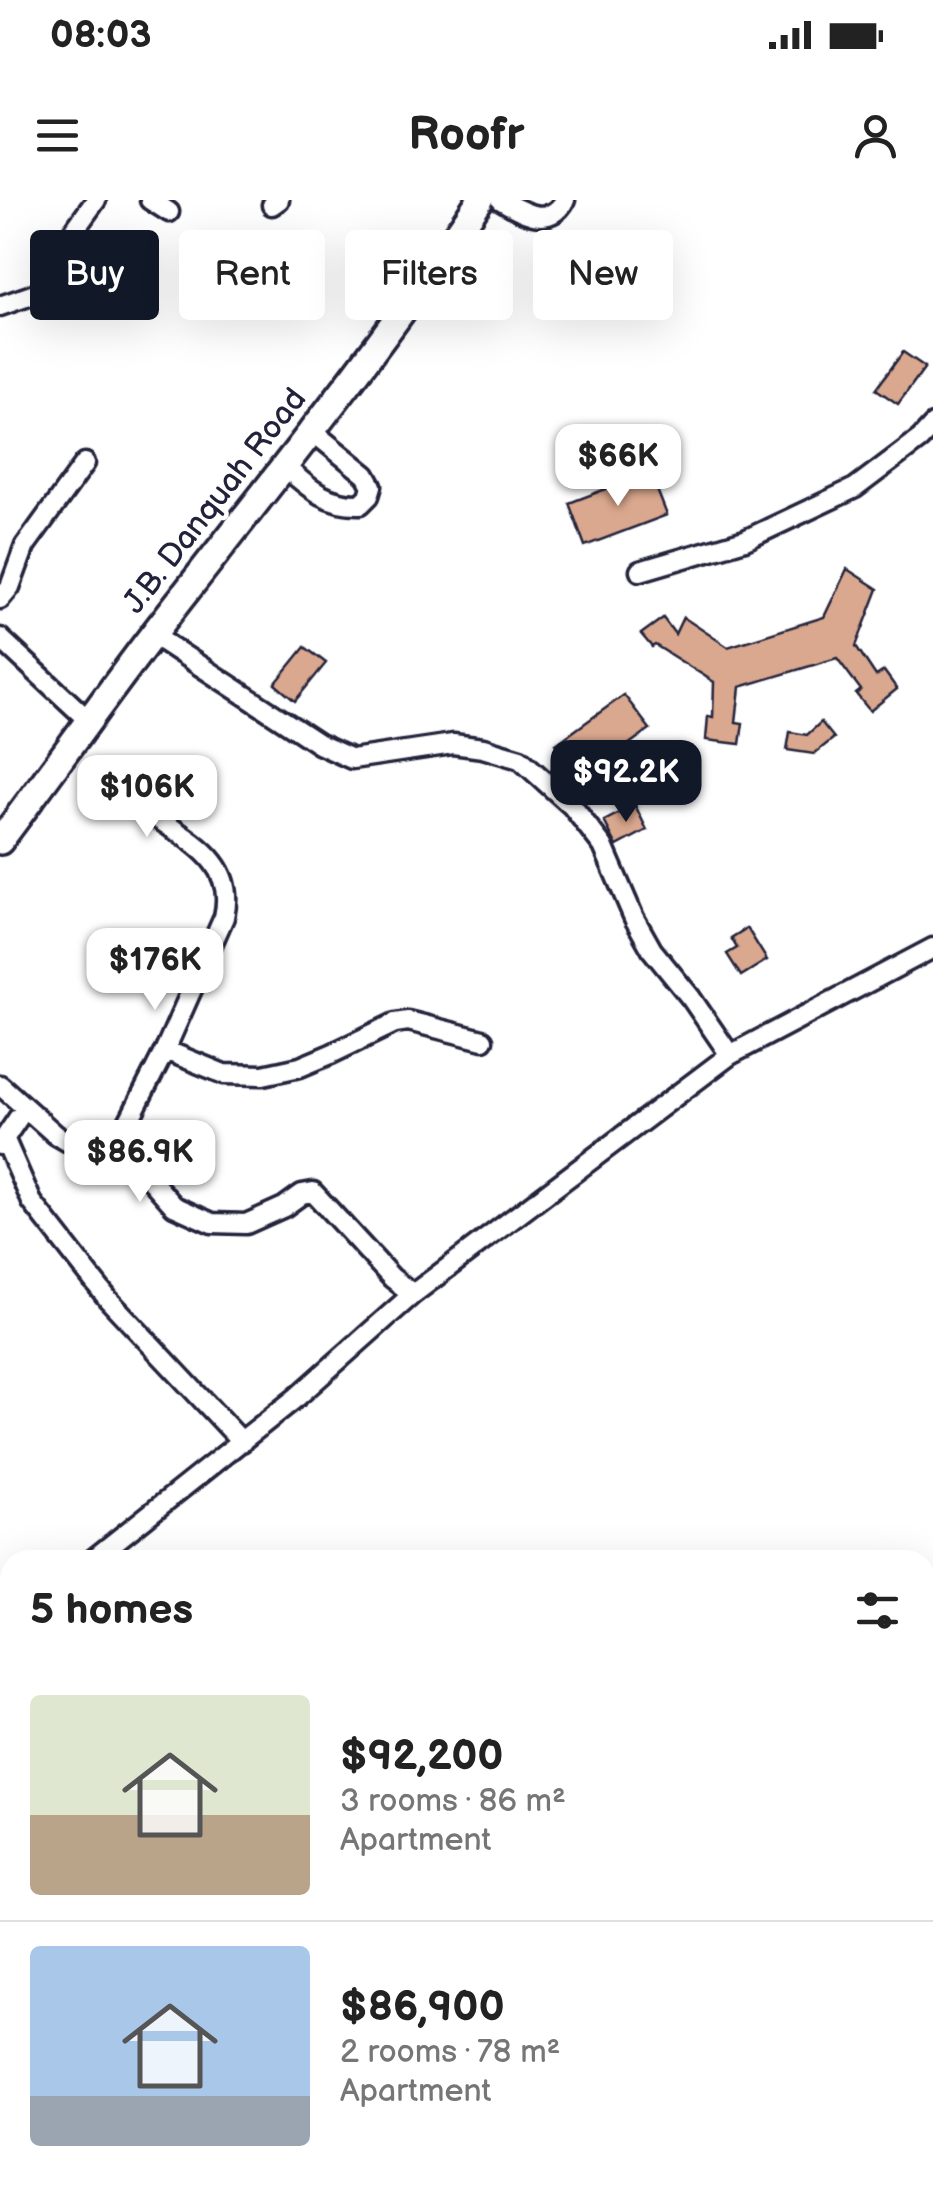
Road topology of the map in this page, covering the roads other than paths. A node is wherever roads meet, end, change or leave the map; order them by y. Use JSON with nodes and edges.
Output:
{"nodes":[{"id":1,"x":96,"y":200,"type":"edge"},
{"id":2,"x":150,"y":200,"type":"edge"},
{"id":3,"x":480,"y":200,"type":"edge"},
{"id":4,"x":501,"y":200,"type":"edge"},
{"id":5,"x":565,"y":200,"type":"edge"},
{"id":6,"x":169,"y":212,"type":"dead end"},
{"id":7,"x":0,"y":306,"type":"edge"},
{"id":8,"x":933,"y":425,"type":"edge"},
{"id":9,"x":312,"y":430,"type":"junction"},
{"id":10,"x":85,"y":463,"type":"dead end"},
{"id":11,"x":284,"y":466,"type":"junction"},
{"id":12,"x":640,"y":571,"type":"dead end"},
{"id":13,"x":0,"y":600,"type":"edge"},
{"id":14,"x":153,"y":635,"type":"junction"},
{"id":15,"x":0,"y":638,"type":"edge"},
{"id":16,"x":88,"y":720,"type":"junction"},
{"id":17,"x":102,"y":781,"type":"dead end"},
{"id":18,"x":0,"y":842,"type":"edge"},
{"id":19,"x":933,"y":948,"type":"edge"},
{"id":20,"x":484,"y":1040,"type":"dead end"},
{"id":21,"x":165,"y":1050,"type":"junction"},
{"id":22,"x":730,"y":1055,"type":"junction"},
{"id":23,"x":0,"y":1085,"type":"edge"},
{"id":24,"x":25,"y":1108,"type":"junction"},
{"id":25,"x":2,"y":1142,"type":"edge"},
{"id":26,"x":113,"y":1152,"type":"junction"},
{"id":27,"x":413,"y":1294,"type":"junction"},
{"id":28,"x":242,"y":1442,"type":"junction"},
{"id":29,"x":105,"y":1550,"type":"edge"}],
"edges":[{"from":1,"to":7,"type":"street"},
{"from":2,"to":6,"type":"street"},
{"from":3,"to":9,"type":"highway","name":"J.B. Danquah Road"},
{"from":4,"to":5,"type":"street"},
{"from":8,"to":12,"type":"street"},
{"from":9,"to":11,"type":"highway","name":"J.B. Danquah Road"},
{"from":9,"to":11,"type":"street"},
{"from":10,"to":13,"type":"street"},
{"from":11,"to":14,"type":"highway","name":"J.B. Danquah Road"},
{"from":14,"to":16,"type":"highway","name":"J.B. Danquah Road"},
{"from":14,"to":22,"type":"street"},
{"from":15,"to":16,"type":"street"},
{"from":16,"to":18,"type":"highway","name":"J.B. Danquah Road"},
{"from":17,"to":21,"type":"street"},
{"from":19,"to":22,"type":"street"},
{"from":20,"to":21,"type":"street"},
{"from":21,"to":26,"type":"street"},
{"from":22,"to":27,"type":"street"},
{"from":23,"to":24,"type":"street"},
{"from":24,"to":25,"type":"street"},
{"from":24,"to":26,"type":"street"},
{"from":25,"to":28,"type":"street"},
{"from":26,"to":27,"type":"street"},
{"from":27,"to":28,"type":"street"},
{"from":28,"to":29,"type":"street"}]}
